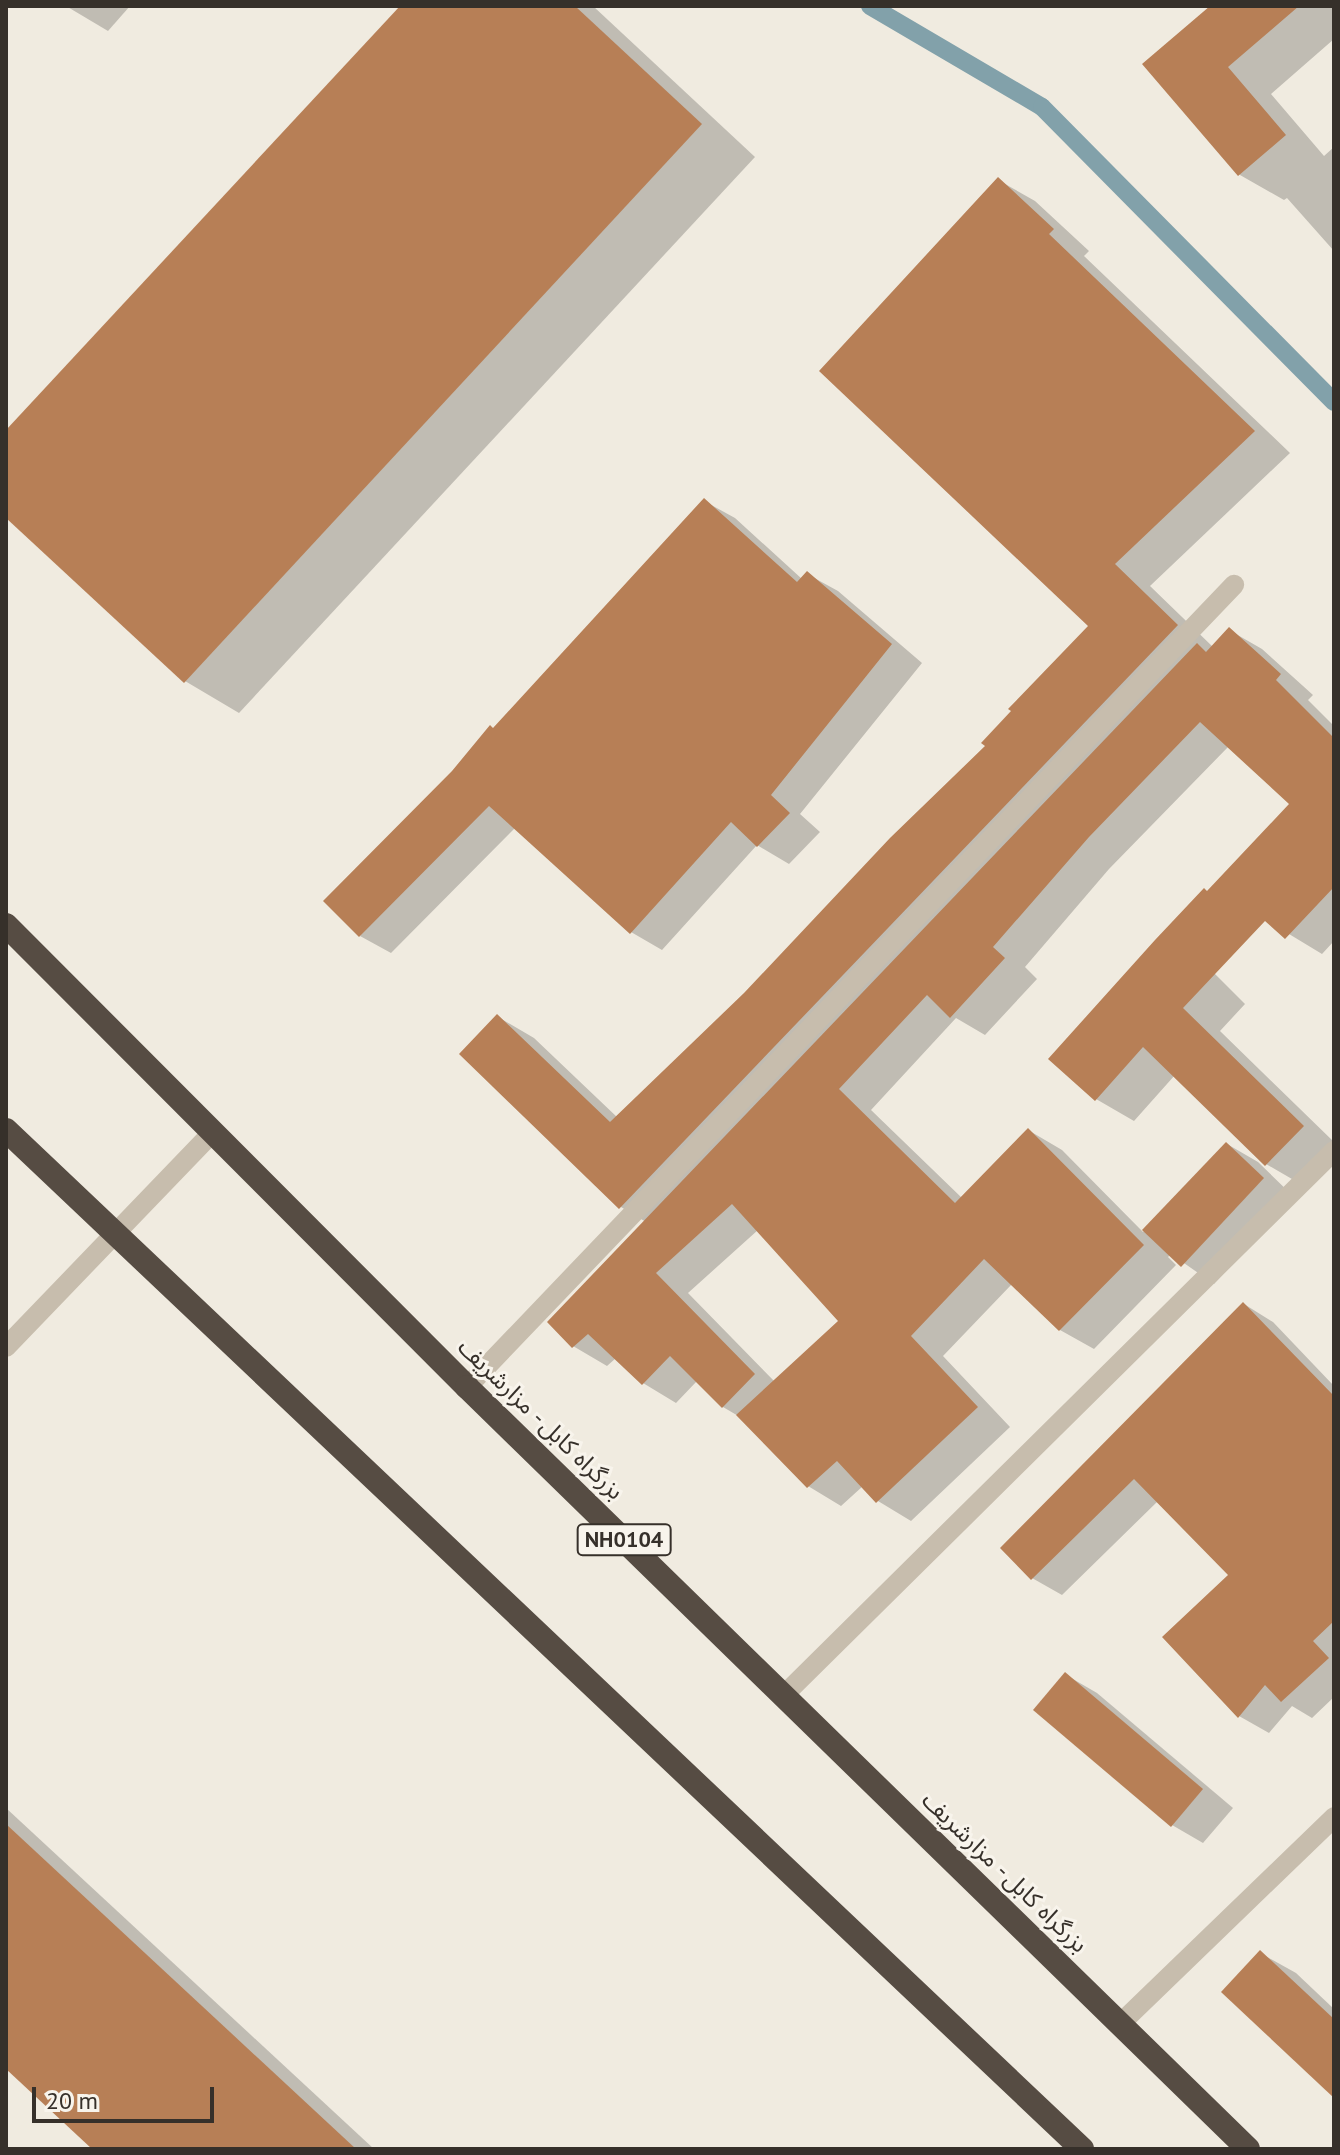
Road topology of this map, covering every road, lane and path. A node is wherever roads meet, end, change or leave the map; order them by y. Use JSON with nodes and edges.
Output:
{"nodes":[{"id":1,"x":1234,"y":585,"type":"dead end"},
{"id":2,"x":6,"y":925,"type":"edge"},
{"id":3,"x":6,"y":1130,"type":"edge"},
{"id":4,"x":212,"y":1133,"type":"junction"},
{"id":5,"x":1334,"y":1151,"type":"edge"},
{"id":6,"x":115,"y":1234,"type":"junction"},
{"id":7,"x":6,"y":1347,"type":"edge"},
{"id":8,"x":467,"y":1387,"type":"junction"},
{"id":9,"x":784,"y":1695,"type":"junction"},
{"id":10,"x":1334,"y":1817,"type":"edge"},
{"id":11,"x":1120,"y":2024,"type":"junction"},
{"id":12,"x":1082,"y":2149,"type":"edge"},
{"id":13,"x":1248,"y":2149,"type":"edge"}],
"edges":[{"from":1,"to":8,"type":"street"},
{"from":2,"to":4,"type":"highway","name":"بزرگراه کابل - مزارشریف","number":"NH0104"},
{"from":3,"to":6,"type":"highway"},
{"from":4,"to":6,"type":"street"},
{"from":4,"to":8,"type":"highway","name":"بزرگراه کابل - مزارشریف","number":"NH0104"},
{"from":5,"to":9,"type":"street"},
{"from":6,"to":7,"type":"street"},
{"from":6,"to":12,"type":"highway"},
{"from":8,"to":9,"type":"highway","name":"بزرگراه کابل - مزارشریف","number":"NH0104"},
{"from":9,"to":11,"type":"highway","name":"بزرگراه کابل - مزارشریف","number":"NH0104"},
{"from":10,"to":11,"type":"street"},
{"from":11,"to":13,"type":"highway","name":"بزرگراه کابل - مزارشریف","number":"NH0104"}]}
